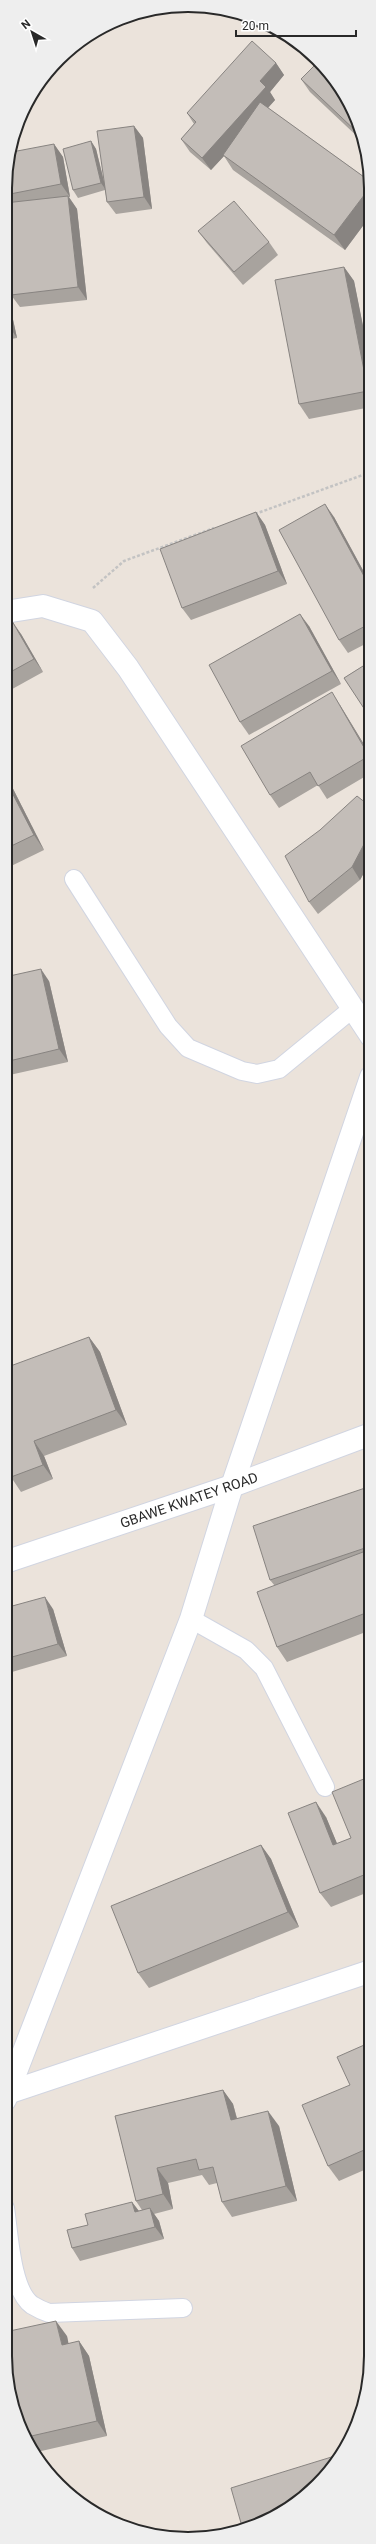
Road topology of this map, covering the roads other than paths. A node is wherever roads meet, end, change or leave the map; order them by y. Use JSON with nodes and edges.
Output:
{"nodes":[{"id":1,"x":12,"y":611,"type":"edge"},
{"id":2,"x":74,"y":879,"type":"dead end"},
{"id":3,"x":352,"y":1009,"type":"junction"},
{"id":4,"x":364,"y":1026,"type":"edge"},
{"id":5,"x":364,"y":1097,"type":"edge"},
{"id":6,"x":364,"y":1437,"type":"edge"},
{"id":7,"x":232,"y":1486,"type":"junction"},
{"id":8,"x":12,"y":1560,"type":"edge"},
{"id":9,"x":191,"y":1620,"type":"junction"},
{"id":10,"x":325,"y":1787,"type":"dead end"},
{"id":11,"x":364,"y":1973,"type":"edge"},
{"id":12,"x":12,"y":2082,"type":"edge"},
{"id":13,"x":12,"y":2093,"type":"edge"},
{"id":14,"x":12,"y":2254,"type":"edge"},
{"id":15,"x":183,"y":2308,"type":"dead end"}],
"edges":[{"from":1,"to":3,"type":"street"},
{"from":2,"to":3,"type":"lane"},
{"from":3,"to":4,"type":"street"},
{"from":5,"to":7,"type":"street"},
{"from":6,"to":7,"type":"street","name":"GBAWE KWATEY ROAD"},
{"from":7,"to":8,"type":"street","name":"GBAWE KWATEY ROAD"},
{"from":7,"to":9,"type":"street"},
{"from":9,"to":10,"type":"lane"},
{"from":9,"to":12,"type":"street"},
{"from":11,"to":13,"type":"street"},
{"from":14,"to":15,"type":"lane"}]}
